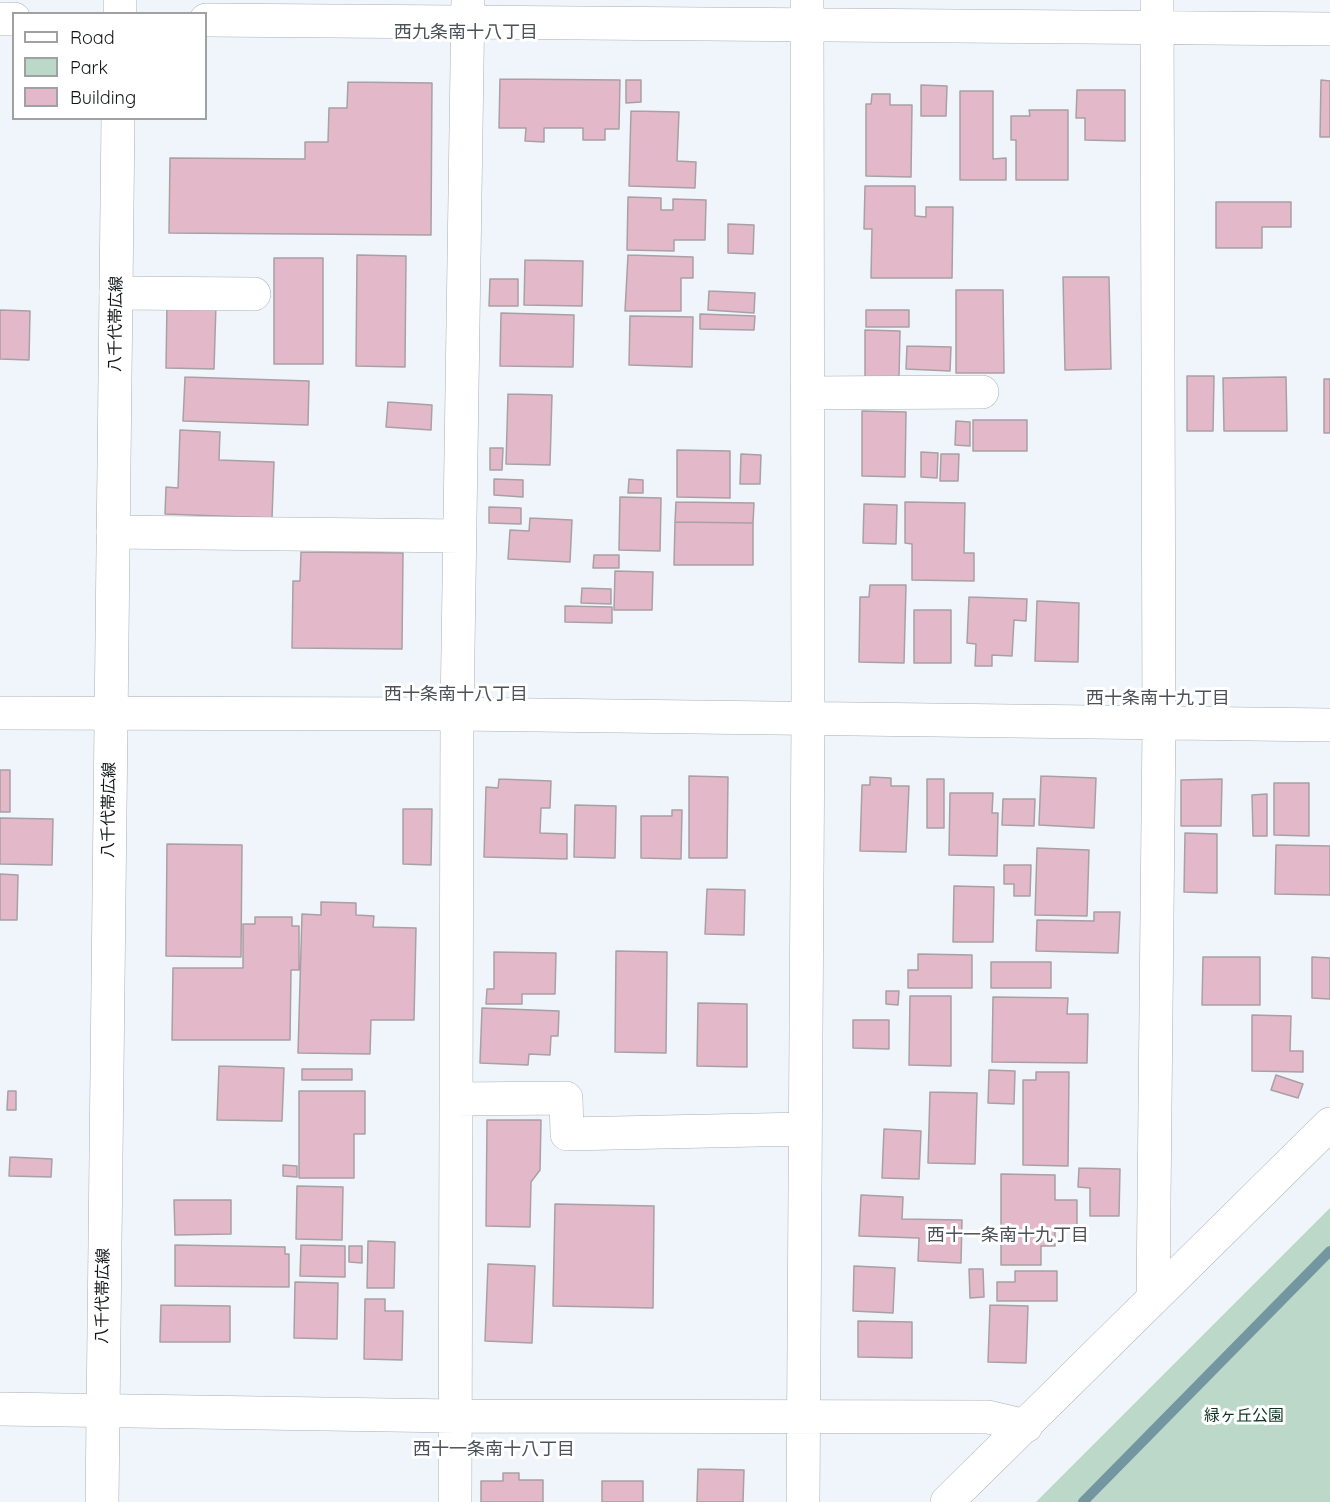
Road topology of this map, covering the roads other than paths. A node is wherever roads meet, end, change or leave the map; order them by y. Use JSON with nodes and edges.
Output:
{"nodes":[{"id":1,"x":468,"y":11,"type":"edge"},
{"id":2,"x":807,"y":12,"type":"edge"},
{"id":3,"x":1156,"y":14,"type":"edge"},
{"id":4,"x":207,"y":20,"type":"edge"},
{"id":5,"x":1330,"y":28,"type":"edge"},
{"id":6,"x":118,"y":120,"type":"edge"},
{"id":7,"x":116,"y":293,"type":"junction"},
{"id":8,"x":254,"y":294,"type":"dead end"},
{"id":9,"x":982,"y":392,"type":"dead end"},
{"id":10,"x":807,"y":393,"type":"junction"},
{"id":11,"x":113,"y":532,"type":"junction"},
{"id":12,"x":460,"y":536,"type":"junction"},
{"id":13,"x":0,"y":713,"type":"edge"},
{"id":14,"x":111,"y":713,"type":"junction"},
{"id":15,"x":457,"y":714,"type":"junction"},
{"id":16,"x":808,"y":719,"type":"junction"},
{"id":17,"x":1159,"y":725,"type":"junction"},
{"id":18,"x":1330,"y":725,"type":"edge"},
{"id":19,"x":456,"y":1099,"type":"junction"},
{"id":20,"x":1330,"y":1124,"type":"edge"},
{"id":21,"x":805,"y":1130,"type":"junction"},
{"id":22,"x":1153,"y":1297,"type":"junction"},
{"id":23,"x":0,"y":1409,"type":"edge"},
{"id":24,"x":101,"y":1409,"type":"junction"},
{"id":25,"x":803,"y":1415,"type":"junction"},
{"id":26,"x":454,"y":1416,"type":"junction"},
{"id":27,"x":1026,"y":1426,"type":"junction"},
{"id":28,"x":102,"y":1502,"type":"edge"},
{"id":29,"x":455,"y":1502,"type":"edge"},
{"id":30,"x":803,"y":1502,"type":"edge"},
{"id":31,"x":947,"y":1502,"type":"edge"}],
"edges":[{"from":1,"to":2,"type":"street"},
{"from":1,"to":4,"type":"street"},
{"from":1,"to":12,"type":"street"},
{"from":2,"to":3,"type":"street"},
{"from":2,"to":10,"type":"street"},
{"from":3,"to":5,"type":"street"},
{"from":3,"to":17,"type":"street"},
{"from":6,"to":7,"type":"street","name":"八千代帯広線"},
{"from":7,"to":8,"type":"street"},
{"from":7,"to":11,"type":"street","name":"八千代帯広線"},
{"from":9,"to":10,"type":"street"},
{"from":10,"to":16,"type":"street"},
{"from":11,"to":12,"type":"street"},
{"from":11,"to":14,"type":"street","name":"八千代帯広線"},
{"from":12,"to":15,"type":"street"},
{"from":13,"to":14,"type":"street"},
{"from":14,"to":15,"type":"street"},
{"from":14,"to":24,"type":"street","name":"八千代帯広線"},
{"from":15,"to":16,"type":"street"},
{"from":15,"to":19,"type":"street"},
{"from":16,"to":17,"type":"street"},
{"from":16,"to":21,"type":"street"},
{"from":17,"to":18,"type":"street"},
{"from":17,"to":22,"type":"street"},
{"from":19,"to":21,"type":"street"},
{"from":19,"to":26,"type":"street"},
{"from":20,"to":22,"type":"street"},
{"from":21,"to":25,"type":"street"},
{"from":22,"to":27,"type":"street"},
{"from":23,"to":24,"type":"street"},
{"from":24,"to":26,"type":"street"},
{"from":24,"to":28,"type":"street","name":"八千代帯広線"},
{"from":25,"to":26,"type":"street"},
{"from":25,"to":27,"type":"street"},
{"from":25,"to":30,"type":"street"},
{"from":26,"to":29,"type":"street"},
{"from":27,"to":31,"type":"street"}]}
